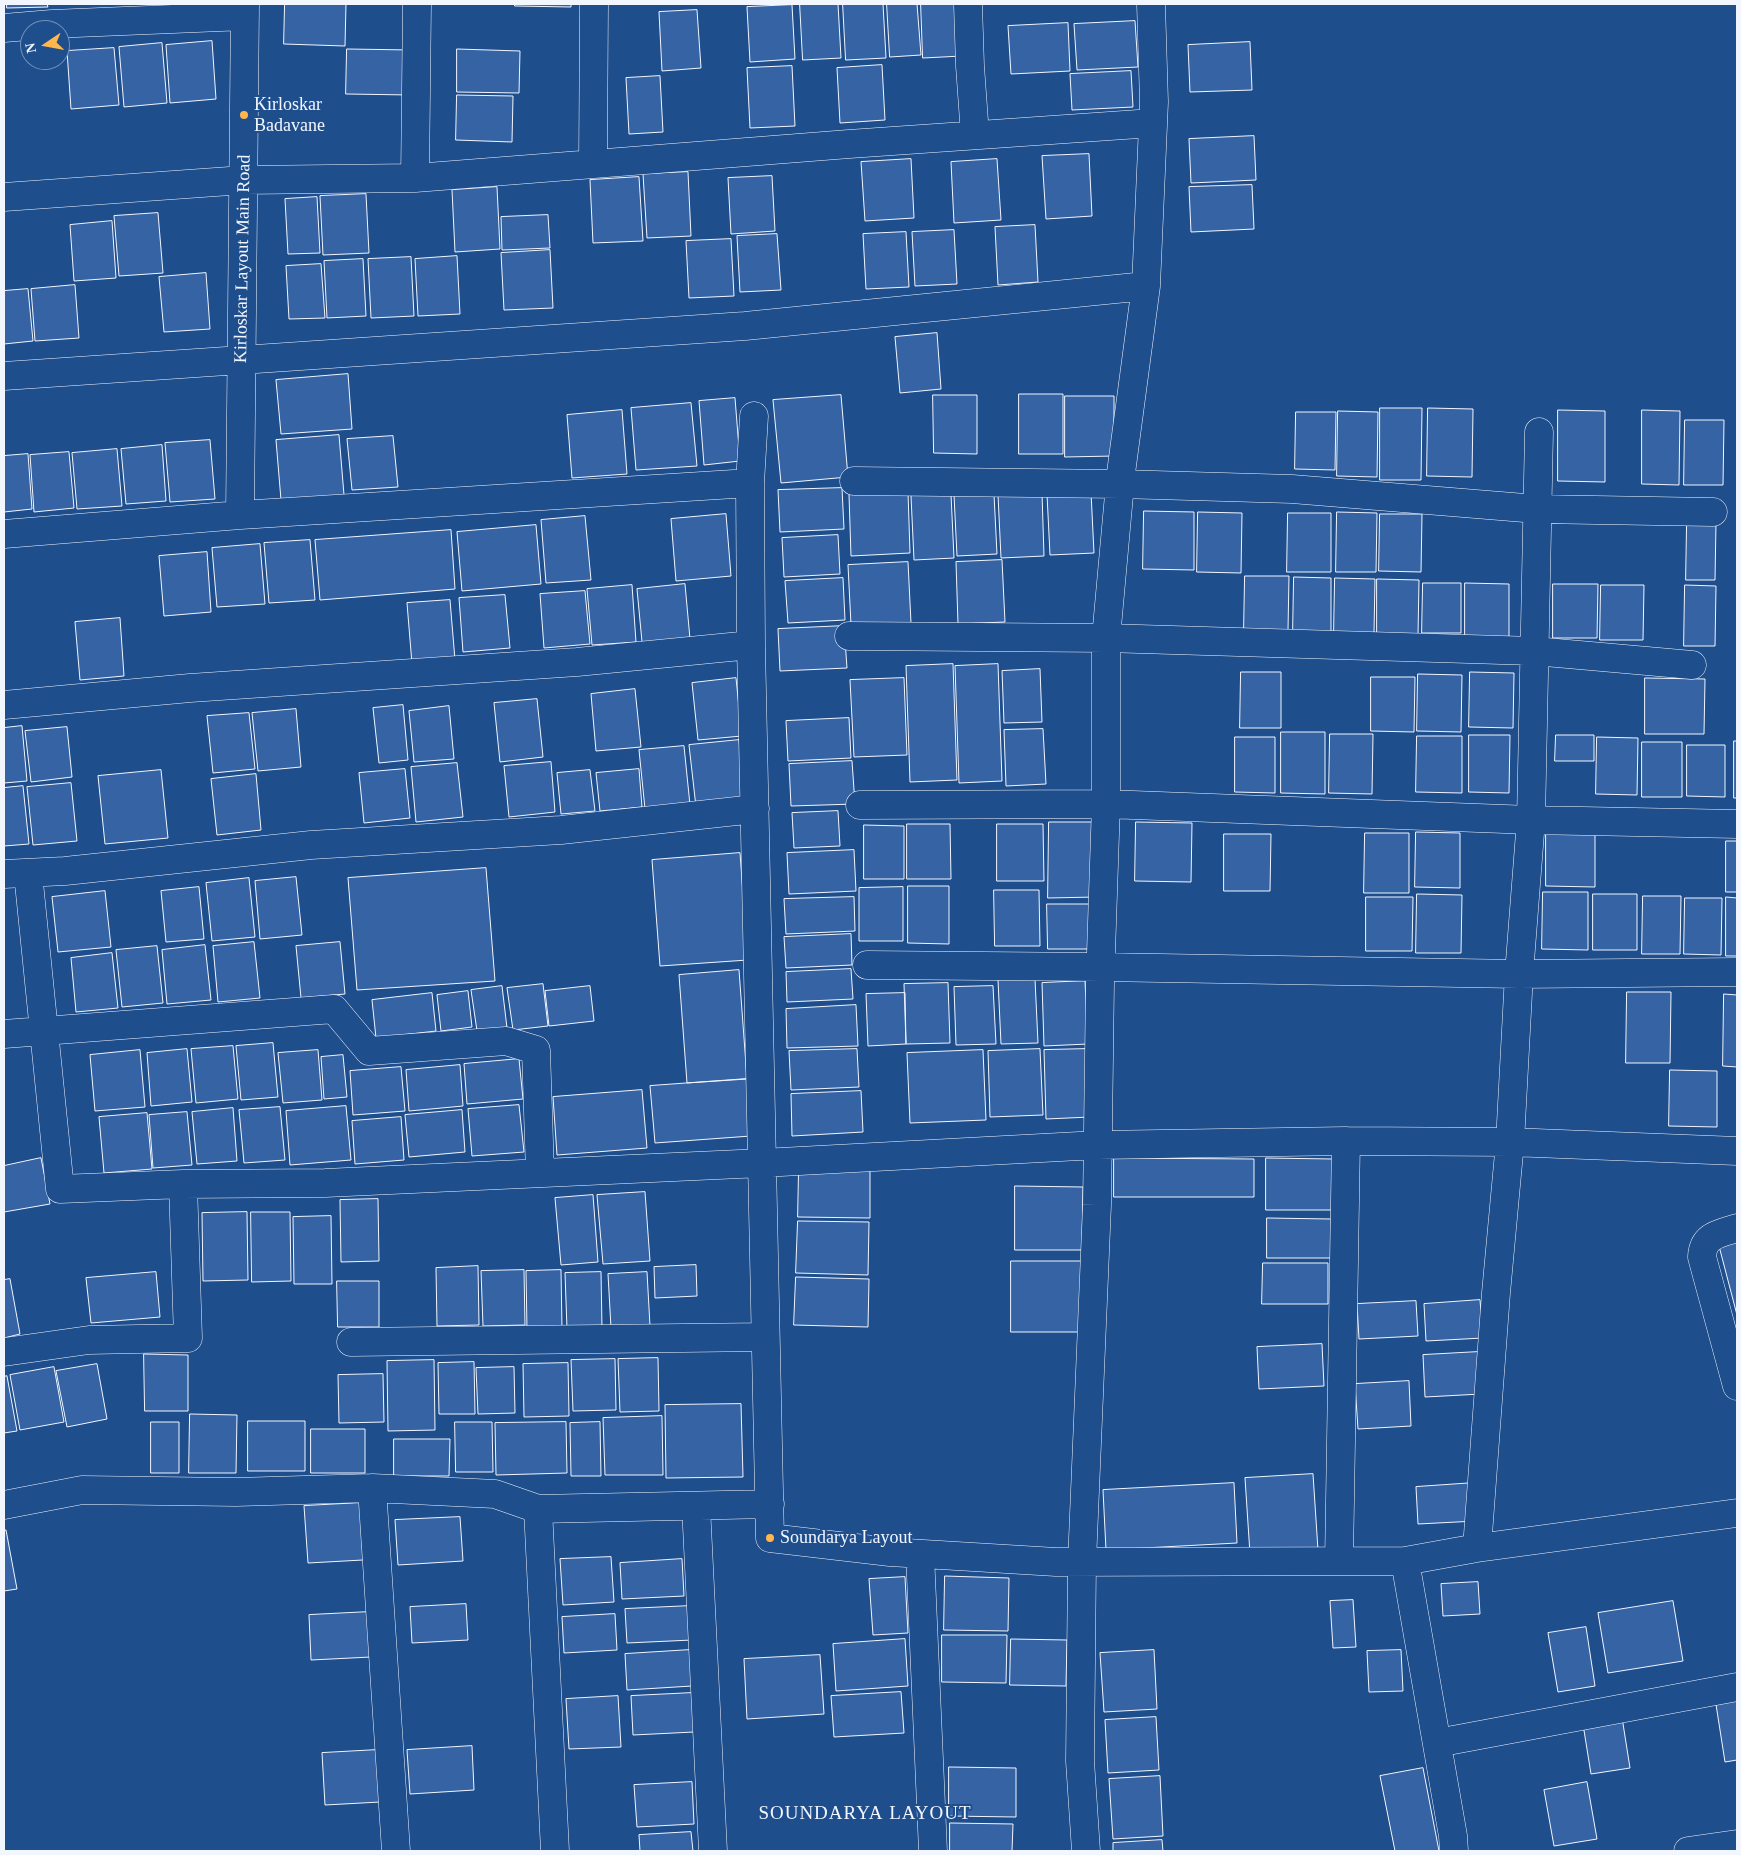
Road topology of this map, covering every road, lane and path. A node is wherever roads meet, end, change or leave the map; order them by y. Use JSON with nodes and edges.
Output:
{"nodes":[{"id":1,"x":417,"y":4,"type":"edge"},
{"id":2,"x":594,"y":4,"type":"edge"},
{"id":3,"x":968,"y":4,"type":"edge"},
{"id":4,"x":1151,"y":4,"type":"edge"},
{"id":5,"x":245,"y":10,"type":"edge"},
{"id":6,"x":52,"y":14,"type":"edge"},
{"id":7,"x":4,"y":28,"type":"edge"},
{"id":8,"x":1153,"y":123,"type":"junction"},
{"id":9,"x":975,"y":135,"type":"junction"},
{"id":10,"x":593,"y":164,"type":"junction"},
{"id":11,"x":415,"y":178,"type":"junction"},
{"id":12,"x":244,"y":180,"type":"junction"},
{"id":13,"x":4,"y":197,"type":"edge"},
{"id":14,"x":1146,"y":286,"type":"junction"},
{"id":15,"x":242,"y":360,"type":"junction"},
{"id":16,"x":4,"y":376,"type":"edge"},
{"id":17,"x":754,"y":416,"type":"dead end"},
{"id":18,"x":1539,"y":432,"type":"dead end"},
{"id":19,"x":854,"y":481,"type":"dead end"},
{"id":20,"x":750,"y":483,"type":"junction"},
{"id":21,"x":1120,"y":484,"type":"junction"},
{"id":22,"x":1537,"y":509,"type":"junction"},
{"id":23,"x":1713,"y":512,"type":"dead end"},
{"id":24,"x":240,"y":515,"type":"junction"},
{"id":25,"x":4,"y":534,"type":"edge"},
{"id":26,"x":849,"y":636,"type":"dead end"},
{"id":27,"x":1106,"y":638,"type":"junction"},
{"id":28,"x":751,"y":645,"type":"junction"},
{"id":29,"x":1534,"y":651,"type":"junction"},
{"id":30,"x":1692,"y":665,"type":"dead end"},
{"id":31,"x":4,"y":705,"type":"edge"},
{"id":32,"x":1106,"y":804,"type":"junction"},
{"id":33,"x":860,"y":805,"type":"dead end"},
{"id":34,"x":754,"y":809,"type":"junction"},
{"id":35,"x":1531,"y":820,"type":"junction"},
{"id":36,"x":1737,"y":824,"type":"edge"},
{"id":37,"x":16,"y":873,"type":"edge"},
{"id":38,"x":866,"y":966,"type":"dead end"},
{"id":39,"x":1100,"y":966,"type":"junction"},
{"id":40,"x":1737,"y":972,"type":"edge"},
{"id":41,"x":1519,"y":974,"type":"junction"},
{"id":42,"x":44,"y":1030,"type":"junction"},
{"id":43,"x":4,"y":1034,"type":"edge"},
{"id":44,"x":1346,"y":1141,"type":"junction"},
{"id":45,"x":1510,"y":1142,"type":"junction"},
{"id":46,"x":1098,"y":1145,"type":"junction"},
{"id":47,"x":1737,"y":1151,"type":"edge"},
{"id":48,"x":762,"y":1163,"type":"junction"},
{"id":49,"x":540,"y":1173,"type":"junction"},
{"id":50,"x":183,"y":1184,"type":"junction"},
{"id":51,"x":1737,"y":1228,"type":"edge"},
{"id":52,"x":766,"y":1336,"type":"junction"},
{"id":53,"x":351,"y":1342,"type":"dead end"},
{"id":54,"x":4,"y":1352,"type":"edge"},
{"id":55,"x":1736,"y":1374,"type":"edge"},
{"id":56,"x":372,"y":1488,"type":"junction"},
{"id":57,"x":770,"y":1504,"type":"junction"},
{"id":58,"x":4,"y":1506,"type":"edge"},
{"id":59,"x":696,"y":1506,"type":"junction"},
{"id":60,"x":538,"y":1509,"type":"junction"},
{"id":61,"x":1737,"y":1513,"type":"edge"},
{"id":62,"x":1477,"y":1548,"type":"junction"},
{"id":63,"x":920,"y":1554,"type":"junction"},
{"id":64,"x":1405,"y":1560,"type":"junction"},
{"id":65,"x":1339,"y":1561,"type":"junction"},
{"id":66,"x":1082,"y":1562,"type":"junction"},
{"id":67,"x":1737,"y":1686,"type":"edge"},
{"id":68,"x":1437,"y":1743,"type":"junction"},
{"id":69,"x":1737,"y":1844,"type":"edge"},
{"id":70,"x":396,"y":1851,"type":"edge"},
{"id":71,"x":555,"y":1851,"type":"edge"},
{"id":72,"x":713,"y":1851,"type":"edge"},
{"id":73,"x":933,"y":1851,"type":"edge"},
{"id":74,"x":1086,"y":1851,"type":"edge"},
{"id":75,"x":1454,"y":1851,"type":"edge"},
{"id":76,"x":1688,"y":1851,"type":"edge"}],
"edges":[{"from":1,"to":11,"type":"street"},
{"from":2,"to":10,"type":"street"},
{"from":3,"to":9,"type":"street"},
{"from":4,"to":8,"type":"street"},
{"from":5,"to":6,"type":"street"},
{"from":5,"to":12,"type":"street","name":"Kirloskar Layout Main Road"},
{"from":6,"to":7,"type":"street"},
{"from":8,"to":9,"type":"street"},
{"from":8,"to":14,"type":"street"},
{"from":9,"to":10,"type":"street"},
{"from":10,"to":11,"type":"street"},
{"from":11,"to":12,"type":"street"},
{"from":12,"to":13,"type":"street"},
{"from":12,"to":15,"type":"street","name":"Kirloskar Layout Main Road"},
{"from":14,"to":15,"type":"street"},
{"from":14,"to":21,"type":"street"},
{"from":15,"to":16,"type":"street"},
{"from":15,"to":24,"type":"street","name":"Kirloskar Layout Main Road"},
{"from":17,"to":20,"type":"street"},
{"from":18,"to":22,"type":"street"},
{"from":19,"to":21,"type":"street"},
{"from":20,"to":24,"type":"street"},
{"from":20,"to":28,"type":"street"},
{"from":21,"to":22,"type":"street"},
{"from":21,"to":27,"type":"street"},
{"from":22,"to":23,"type":"street"},
{"from":22,"to":29,"type":"street"},
{"from":24,"to":25,"type":"street"},
{"from":26,"to":27,"type":"street"},
{"from":27,"to":29,"type":"street"},
{"from":27,"to":32,"type":"street"},
{"from":28,"to":31,"type":"street"},
{"from":28,"to":34,"type":"street"},
{"from":29,"to":30,"type":"street"},
{"from":29,"to":35,"type":"street"},
{"from":32,"to":33,"type":"street"},
{"from":32,"to":35,"type":"street"},
{"from":32,"to":39,"type":"street"},
{"from":34,"to":37,"type":"street"},
{"from":34,"to":48,"type":"street"},
{"from":35,"to":36,"type":"street"},
{"from":35,"to":41,"type":"street"},
{"from":37,"to":42,"type":"street"},
{"from":38,"to":39,"type":"street"},
{"from":39,"to":41,"type":"street"},
{"from":39,"to":46,"type":"street"},
{"from":40,"to":41,"type":"street"},
{"from":41,"to":45,"type":"street"},
{"from":42,"to":43,"type":"street"},
{"from":42,"to":49,"type":"street"},
{"from":42,"to":50,"type":"street"},
{"from":44,"to":45,"type":"street"},
{"from":44,"to":46,"type":"street"},
{"from":44,"to":65,"type":"street"},
{"from":45,"to":47,"type":"street"},
{"from":45,"to":62,"type":"street"},
{"from":46,"to":48,"type":"street"},
{"from":46,"to":66,"type":"street"},
{"from":48,"to":49,"type":"street"},
{"from":48,"to":52,"type":"street"},
{"from":49,"to":50,"type":"street"},
{"from":50,"to":54,"type":"street"},
{"from":51,"to":55,"type":"street"},
{"from":52,"to":53,"type":"street"},
{"from":52,"to":57,"type":"street"},
{"from":56,"to":58,"type":"street"},
{"from":56,"to":60,"type":"street"},
{"from":56,"to":70,"type":"street"},
{"from":57,"to":59,"type":"street"},
{"from":57,"to":63,"type":"street"},
{"from":59,"to":60,"type":"street"},
{"from":59,"to":72,"type":"street"},
{"from":60,"to":71,"type":"street"},
{"from":61,"to":62,"type":"street"},
{"from":62,"to":64,"type":"street"},
{"from":63,"to":66,"type":"street"},
{"from":63,"to":73,"type":"street"},
{"from":64,"to":65,"type":"street"},
{"from":64,"to":68,"type":"street"},
{"from":65,"to":66,"type":"street"},
{"from":66,"to":74,"type":"street"},
{"from":67,"to":68,"type":"street"},
{"from":68,"to":75,"type":"street"},
{"from":69,"to":76,"type":"street"}]}
